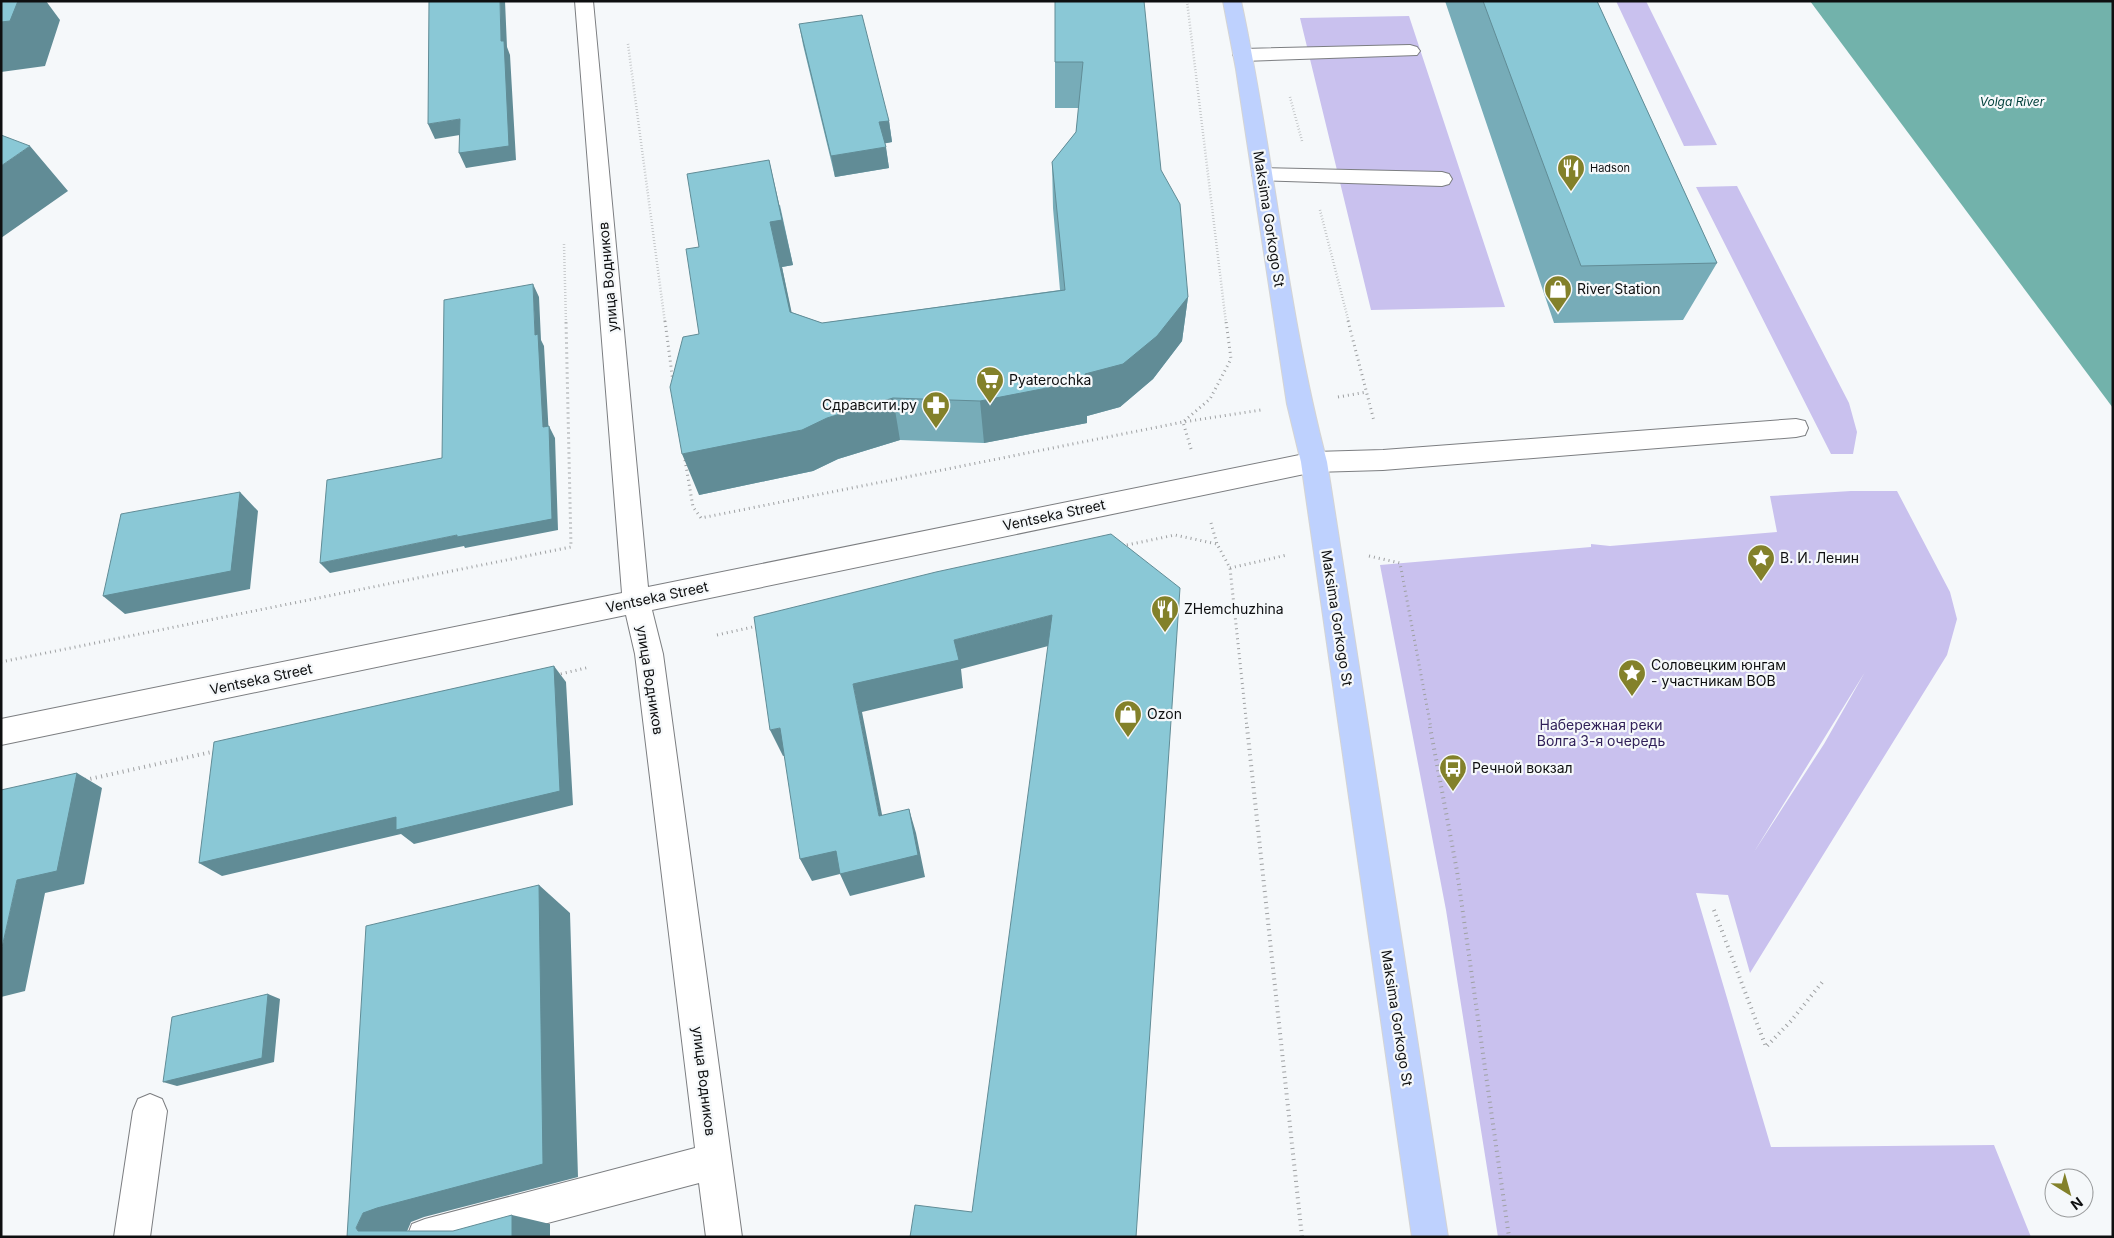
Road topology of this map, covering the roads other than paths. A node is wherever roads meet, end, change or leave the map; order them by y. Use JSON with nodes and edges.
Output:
{"nodes":[{"id":1,"x":584,"y":1,"type":"edge"},
{"id":2,"x":1232,"y":1,"type":"edge"},
{"id":3,"x":1410,"y":51,"type":"dead end"},
{"id":4,"x":1243,"y":55,"type":"junction"},
{"id":5,"x":1262,"y":175,"type":"junction"},
{"id":6,"x":1442,"y":179,"type":"dead end"},
{"id":7,"x":1796,"y":428,"type":"dead end"},
{"id":8,"x":1314,"y":462,"type":"junction"},
{"id":9,"x":636,"y":601,"type":"junction"},
{"id":10,"x":1,"y":732,"type":"edge"},
{"id":11,"x":150,"y":1111,"type":"dead end"},
{"id":12,"x":714,"y":1161,"type":"junction"},
{"id":13,"x":132,"y":1237,"type":"edge"},
{"id":14,"x":425,"y":1237,"type":"edge"},
{"id":15,"x":724,"y":1237,"type":"edge"},
{"id":16,"x":1430,"y":1237,"type":"edge"}],
"edges":[{"from":1,"to":9,"type":"street","name":"улица Водников"},
{"from":2,"to":4,"type":"main road","name":"Maksima Gorkogo St"},
{"from":3,"to":4,"type":"street"},
{"from":4,"to":5,"type":"main road","name":"Maksima Gorkogo St"},
{"from":5,"to":6,"type":"street"},
{"from":5,"to":8,"type":"main road","name":"Maksima Gorkogo St"},
{"from":7,"to":8,"type":"street","name":"Ventseka Street"},
{"from":8,"to":9,"type":"street","name":"Ventseka Street"},
{"from":8,"to":16,"type":"main road","name":"Maksima Gorkogo St"},
{"from":9,"to":10,"type":"street","name":"Ventseka Street"},
{"from":9,"to":12,"type":"street","name":"улица Водников"},
{"from":11,"to":13,"type":"street"},
{"from":12,"to":14,"type":"street"},
{"from":12,"to":15,"type":"street","name":"улица Водников"}]}
